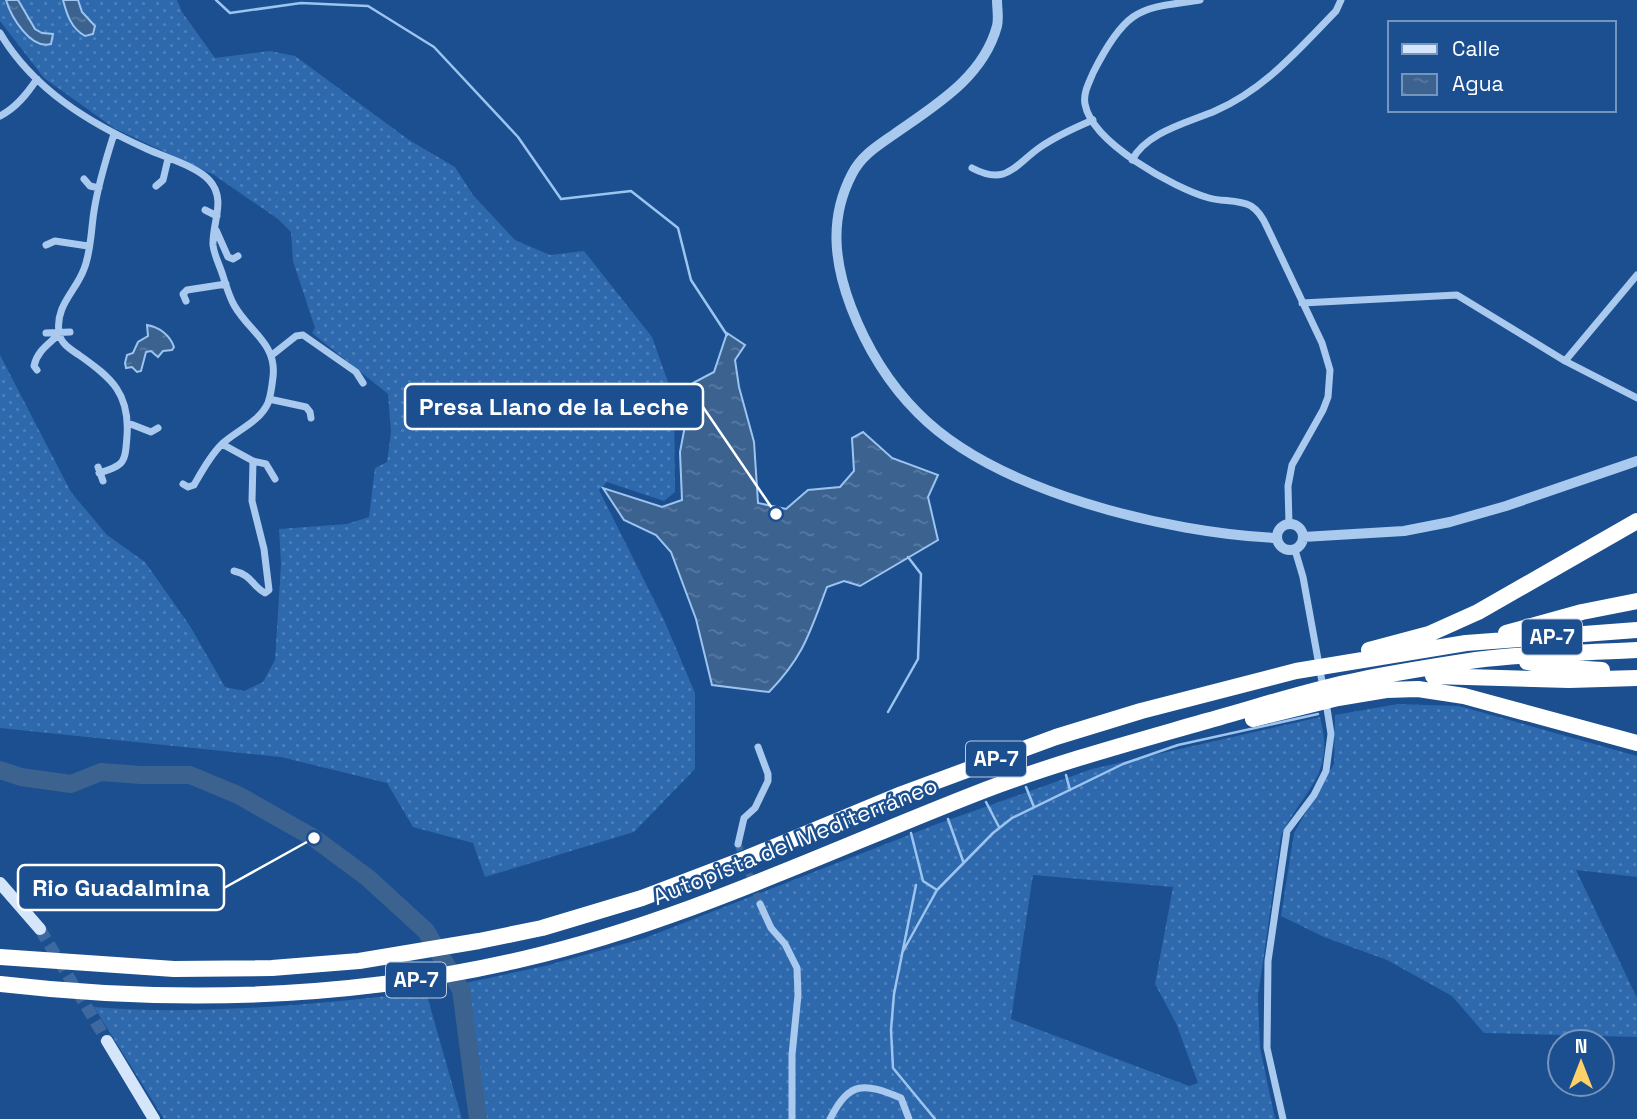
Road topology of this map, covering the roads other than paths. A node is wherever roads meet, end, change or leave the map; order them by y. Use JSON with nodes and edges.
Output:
{"nodes":[{"id":1,"x":997,"y":0,"type":"edge"},
{"id":2,"x":1200,"y":0,"type":"edge"},
{"id":3,"x":1341,"y":0,"type":"edge"},
{"id":4,"x":0,"y":33,"type":"edge"},
{"id":5,"x":37,"y":79,"type":"junction"},
{"id":6,"x":0,"y":116,"type":"edge"},
{"id":7,"x":1093,"y":120,"type":"junction"},
{"id":8,"x":114,"y":134,"type":"junction"},
{"id":9,"x":169,"y":159,"type":"junction"},
{"id":10,"x":1132,"y":160,"type":"junction"},
{"id":11,"x":972,"y":168,"type":"dead end"},
{"id":12,"x":84,"y":179,"type":"dead end"},
{"id":13,"x":156,"y":186,"type":"dead end"},
{"id":14,"x":99,"y":188,"type":"junction"},
{"id":15,"x":205,"y":210,"type":"dead end"},
{"id":16,"x":217,"y":216,"type":"junction"},
{"id":17,"x":214,"y":226,"type":"junction"},
{"id":18,"x":46,"y":246,"type":"dead end"},
{"id":19,"x":88,"y":246,"type":"junction"},
{"id":20,"x":238,"y":256,"type":"dead end"},
{"id":21,"x":1637,"y":275,"type":"edge"},
{"id":22,"x":226,"y":284,"type":"junction"},
{"id":23,"x":186,"y":301,"type":"dead end"},
{"id":24,"x":1302,"y":303,"type":"junction"},
{"id":25,"x":255,"y":317,"type":"dead end"},
{"id":26,"x":249,"y":325,"type":"junction"},
{"id":27,"x":70,"y":332,"type":"dead end"},
{"id":28,"x":46,"y":333,"type":"dead end"},
{"id":29,"x":59,"y":334,"type":"junction"},
{"id":30,"x":272,"y":355,"type":"junction"},
{"id":31,"x":1565,"y":361,"type":"junction"},
{"id":32,"x":37,"y":370,"type":"dead end"},
{"id":33,"x":363,"y":383,"type":"dead end"},
{"id":34,"x":1637,"y":398,"type":"edge"},
{"id":35,"x":269,"y":399,"type":"junction"},
{"id":36,"x":311,"y":418,"type":"dead end"},
{"id":37,"x":128,"y":423,"type":"junction"},
{"id":38,"x":158,"y":428,"type":"dead end"},
{"id":39,"x":222,"y":444,"type":"junction"},
{"id":40,"x":253,"y":461,"type":"junction"},
{"id":41,"x":1637,"y":461,"type":"edge"},
{"id":42,"x":100,"y":474,"type":"dead end"},
{"id":43,"x":275,"y":479,"type":"dead end"},
{"id":44,"x":183,"y":484,"type":"dead end"},
{"id":45,"x":1637,"y":521,"type":"edge"},
{"id":46,"x":1289,"y":524,"type":"junction"},
{"id":47,"x":1303,"y":537,"type":"junction"},
{"id":48,"x":1276,"y":538,"type":"junction"},
{"id":49,"x":1295,"y":550,"type":"junction"},
{"id":50,"x":234,"y":571,"type":"dead end"},
{"id":51,"x":1637,"y":601,"type":"edge"},
{"id":52,"x":1637,"y":609,"type":"edge"},
{"id":53,"x":1582,"y":612,"type":"junction"},
{"id":54,"x":1637,"y":630,"type":"edge"},
{"id":55,"x":1466,"y":643,"type":"junction"},
{"id":56,"x":1637,"y":650,"type":"edge"},
{"id":57,"x":1504,"y":657,"type":"junction"},
{"id":58,"x":1553,"y":667,"type":"junction"},
{"id":59,"x":1637,"y":670,"type":"edge"},
{"id":60,"x":1296,"y":671,"type":"junction"},
{"id":61,"x":1484,"y":676,"type":"junction"},
{"id":62,"x":1637,"y":678,"type":"edge"},
{"id":63,"x":1295,"y":697,"type":"junction"},
{"id":64,"x":1127,"y":743,"type":"junction"},
{"id":65,"x":1637,"y":743,"type":"edge"},
{"id":66,"x":758,"y":747,"type":"dead end"},
{"id":67,"x":738,"y":844,"type":"tunnel mouth"},
{"id":68,"x":0,"y":883,"type":"edge"},
{"id":69,"x":760,"y":904,"type":"tunnel mouth"},
{"id":70,"x":40,"y":929,"type":"tunnel mouth"},
{"id":71,"x":0,"y":957,"type":"edge"},
{"id":72,"x":0,"y":984,"type":"edge"},
{"id":73,"x":107,"y":1041,"type":"tunnel mouth"},
{"id":74,"x":154,"y":1119,"type":"edge"},
{"id":75,"x":793,"y":1119,"type":"edge"},
{"id":76,"x":830,"y":1119,"type":"edge"},
{"id":77,"x":909,"y":1119,"type":"edge"},
{"id":78,"x":1283,"y":1119,"type":"edge"}],
"edges":[{"from":1,"to":48,"type":"street"},
{"from":2,"to":7,"type":"street"},
{"from":3,"to":10,"type":"street"},
{"from":4,"to":5,"type":"street"},
{"from":5,"to":6,"type":"street"},
{"from":5,"to":8,"type":"street"},
{"from":7,"to":10,"type":"street"},
{"from":7,"to":11,"type":"street"},
{"from":8,"to":9,"type":"street"},
{"from":8,"to":14,"type":"street"},
{"from":9,"to":13,"type":"street"},
{"from":9,"to":16,"type":"street"},
{"from":10,"to":24,"type":"street"},
{"from":12,"to":14,"type":"street"},
{"from":14,"to":19,"type":"street"},
{"from":15,"to":16,"type":"street"},
{"from":16,"to":17,"type":"street"},
{"from":17,"to":20,"type":"street"},
{"from":17,"to":22,"type":"street"},
{"from":18,"to":19,"type":"street"},
{"from":19,"to":29,"type":"street"},
{"from":21,"to":31,"type":"street"},
{"from":22,"to":23,"type":"street"},
{"from":22,"to":26,"type":"street"},
{"from":24,"to":31,"type":"street"},
{"from":24,"to":46,"type":"street"},
{"from":25,"to":26,"type":"street"},
{"from":26,"to":30,"type":"street"},
{"from":27,"to":29,"type":"street"},
{"from":28,"to":29,"type":"street"},
{"from":29,"to":32,"type":"street"},
{"from":29,"to":37,"type":"street"},
{"from":30,"to":33,"type":"street"},
{"from":30,"to":35,"type":"street"},
{"from":31,"to":34,"type":"street"},
{"from":35,"to":36,"type":"street"},
{"from":35,"to":39,"type":"street"},
{"from":37,"to":38,"type":"street"},
{"from":37,"to":42,"type":"street"},
{"from":39,"to":40,"type":"street"},
{"from":39,"to":44,"type":"street"},
{"from":40,"to":43,"type":"street"},
{"from":40,"to":50,"type":"street"},
{"from":41,"to":47,"type":"street"},
{"from":45,"to":60,"type":"highway"},
{"from":46,"to":47,"type":"street"},
{"from":46,"to":48,"type":"street"},
{"from":47,"to":49,"type":"street"},
{"from":48,"to":49,"type":"street"},
{"from":49,"to":78,"type":"street"},
{"from":51,"to":53,"type":"highway"},
{"from":52,"to":53,"type":"highway"},
{"from":53,"to":55,"type":"highway"},
{"from":54,"to":55,"type":"highway","name":"Autopista del Mediterráneo","number":"AP-7"},
{"from":55,"to":60,"type":"highway","name":"Autopista del Mediterráneo","number":"AP-7"},
{"from":56,"to":57,"type":"highway","name":"Autopista del Mediterráneo","number":"AP-7"},
{"from":57,"to":58,"type":"highway"},
{"from":57,"to":63,"type":"highway","name":"Autopista del Mediterráneo","number":"AP-7"},
{"from":58,"to":59,"type":"highway"},
{"from":58,"to":61,"type":"highway"},
{"from":60,"to":71,"type":"highway","name":"Autopista del Mediterráneo","number":"AP-7"},
{"from":61,"to":62,"type":"highway"},
{"from":61,"to":63,"type":"highway"},
{"from":63,"to":64,"type":"highway","name":"Autopista del Mediterráneo","number":"AP-7"},
{"from":64,"to":65,"type":"highway"},
{"from":64,"to":72,"type":"highway","name":"Autopista del Mediterráneo","number":"AP-7"},
{"from":66,"to":67,"type":"street"},
{"from":68,"to":70,"type":"main road"},
{"from":69,"to":75,"type":"street"},
{"from":73,"to":74,"type":"main road"},
{"from":76,"to":77,"type":"street"}]}
